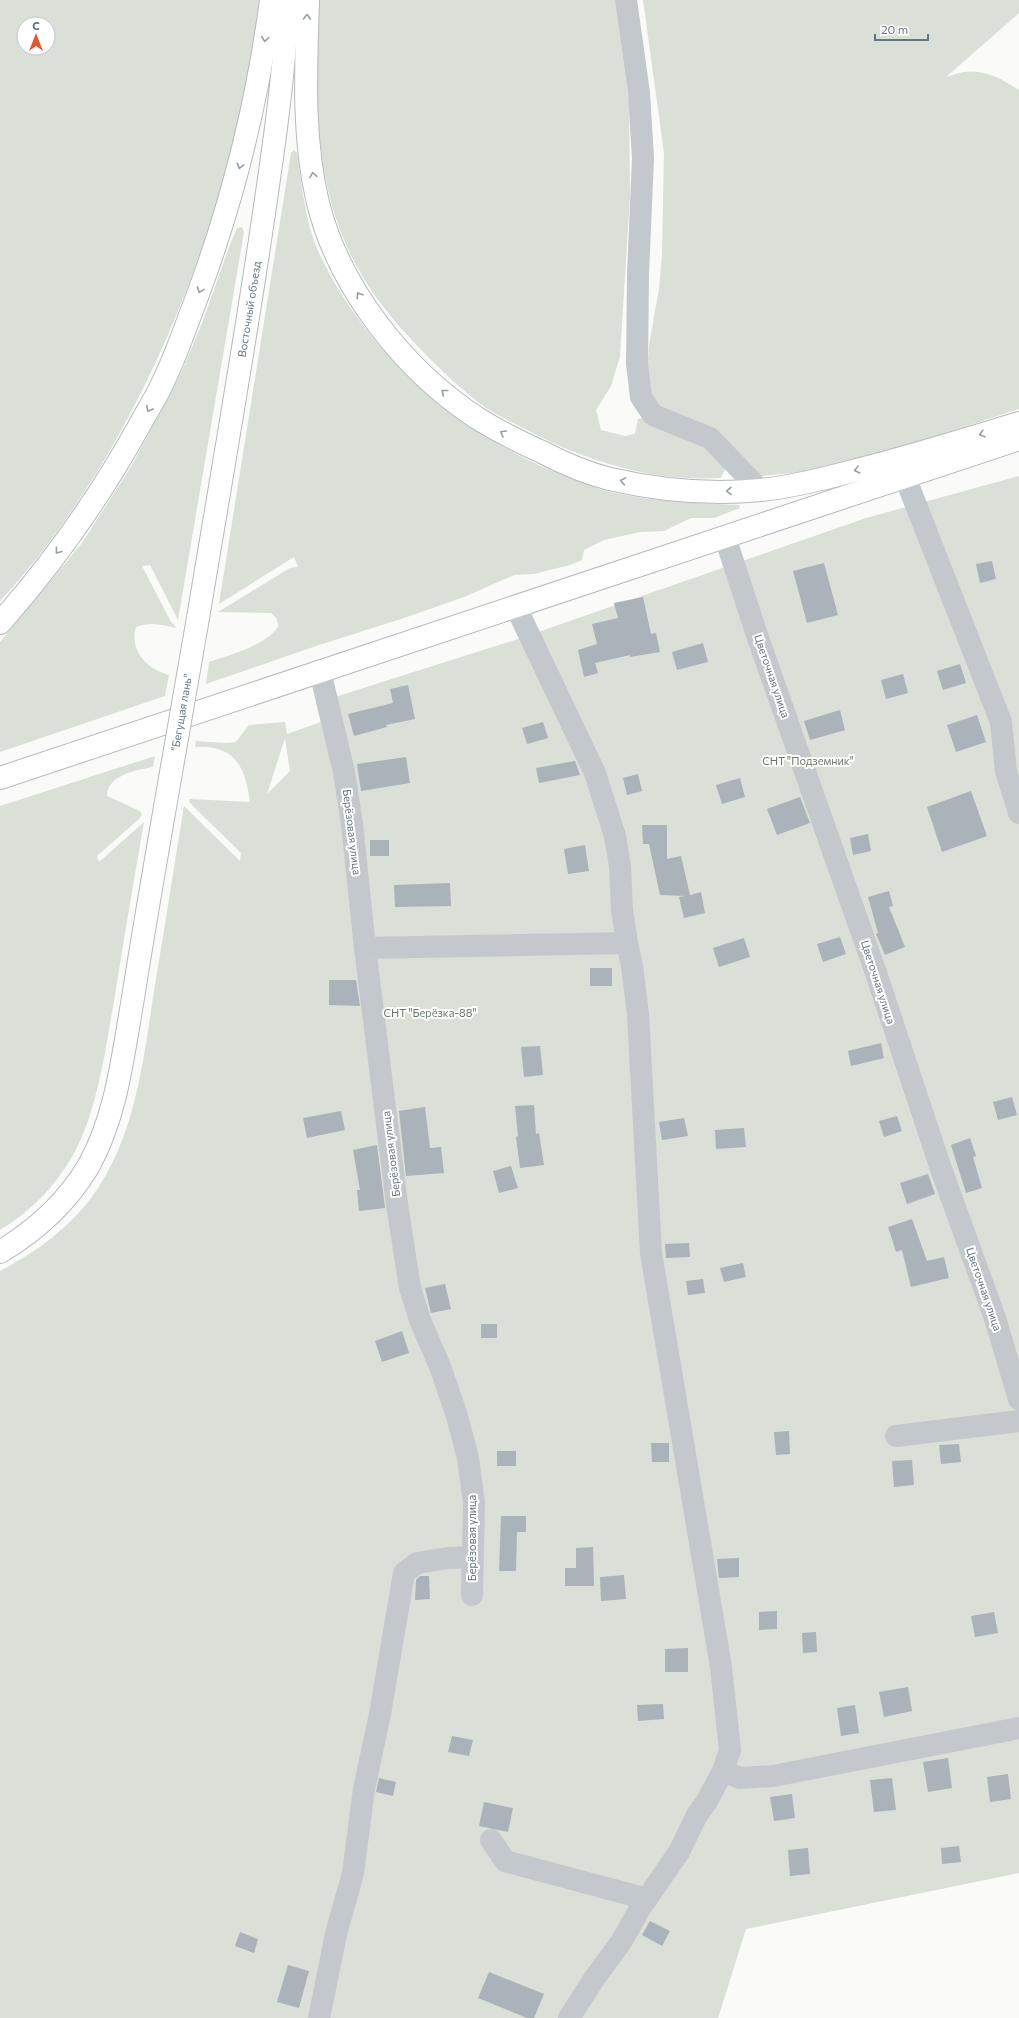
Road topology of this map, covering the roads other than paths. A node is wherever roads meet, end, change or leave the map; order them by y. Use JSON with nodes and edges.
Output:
{"nodes":[{"id":1,"x":271,"y":0,"type":"edge"},
{"id":2,"x":288,"y":0,"type":"edge"},
{"id":3,"x":308,"y":0,"type":"edge"},
{"id":4,"x":626,"y":0,"type":"edge"},
{"id":5,"x":1019,"y":423,"type":"edge"},
{"id":6,"x":1019,"y":439,"type":"edge"},
{"id":7,"x":905,"y":477,"type":"junction"},
{"id":8,"x":760,"y":490,"type":"junction"},
{"id":9,"x":725,"y":537,"type":"junction"},
{"id":10,"x":516,"y":606,"type":"junction"},
{"id":11,"x":198,"y":618,"type":"joint"},
{"id":12,"x":0,"y":623,"type":"edge"},
{"id":13,"x":320,"y":671,"type":"junction"},
{"id":14,"x":1012,"y":744,"type":"edge"},
{"id":15,"x":41,"y":764,"type":"junction"},
{"id":16,"x":0,"y":778,"type":"edge"},
{"id":17,"x":0,"y":782,"type":"edge"},
{"id":18,"x":1019,"y":813,"type":"edge"},
{"id":19,"x":627,"y":943,"type":"junction"},
{"id":20,"x":365,"y":948,"type":"junction"},
{"id":21,"x":0,"y":1252,"type":"edge"},
{"id":22,"x":1019,"y":1399,"type":"edge"},
{"id":23,"x":1019,"y":1421,"type":"edge"},
{"id":24,"x":896,"y":1436,"type":"dead end"},
{"id":25,"x":472,"y":1556,"type":"junction"},
{"id":26,"x":472,"y":1596,"type":"dead end"},
{"id":27,"x":1019,"y":1728,"type":"edge"},
{"id":28,"x":723,"y":1771,"type":"junction"},
{"id":29,"x":491,"y":1840,"type":"dead end"},
{"id":30,"x":647,"y":1899,"type":"junction"},
{"id":31,"x":319,"y":2018,"type":"edge"},
{"id":32,"x":569,"y":2018,"type":"edge"}],
"edges":[{"from":1,"to":12,"type":"main road","one_way":true},
{"from":2,"to":11,"type":"main road","name":"Восточный объезд"},
{"from":8,"to":3,"type":"main road","one_way":true},
{"from":4,"to":8,"type":"street"},
{"from":5,"to":8,"type":"main road","one_way":true},
{"from":6,"to":7,"type":"main road"},
{"from":7,"to":9,"type":"main road"},
{"from":7,"to":14,"type":"street"},
{"from":9,"to":10,"type":"main road"},
{"from":9,"to":22,"type":"street","name":"Цветочная улица"},
{"from":10,"to":13,"type":"main road"},
{"from":10,"to":19,"type":"street"},
{"from":11,"to":21,"type":"main road","name":"\"Бегущая лань\"","bridge":true},
{"from":13,"to":15,"type":"main road"},
{"from":13,"to":20,"type":"street","name":"Берёзовая улица"},
{"from":14,"to":18,"type":"street"},
{"from":15,"to":16,"type":"main road"},
{"from":15,"to":17,"type":"main road"},
{"from":19,"to":20,"type":"street"},
{"from":19,"to":28,"type":"street"},
{"from":20,"to":25,"type":"street","name":"Берёзовая улица"},
{"from":23,"to":24,"type":"street"},
{"from":25,"to":26,"type":"street","name":"Берёзовая улица"},
{"from":25,"to":31,"type":"street"},
{"from":27,"to":28,"type":"street"},
{"from":28,"to":30,"type":"street"},
{"from":29,"to":30,"type":"street"},
{"from":30,"to":32,"type":"street"}]}
